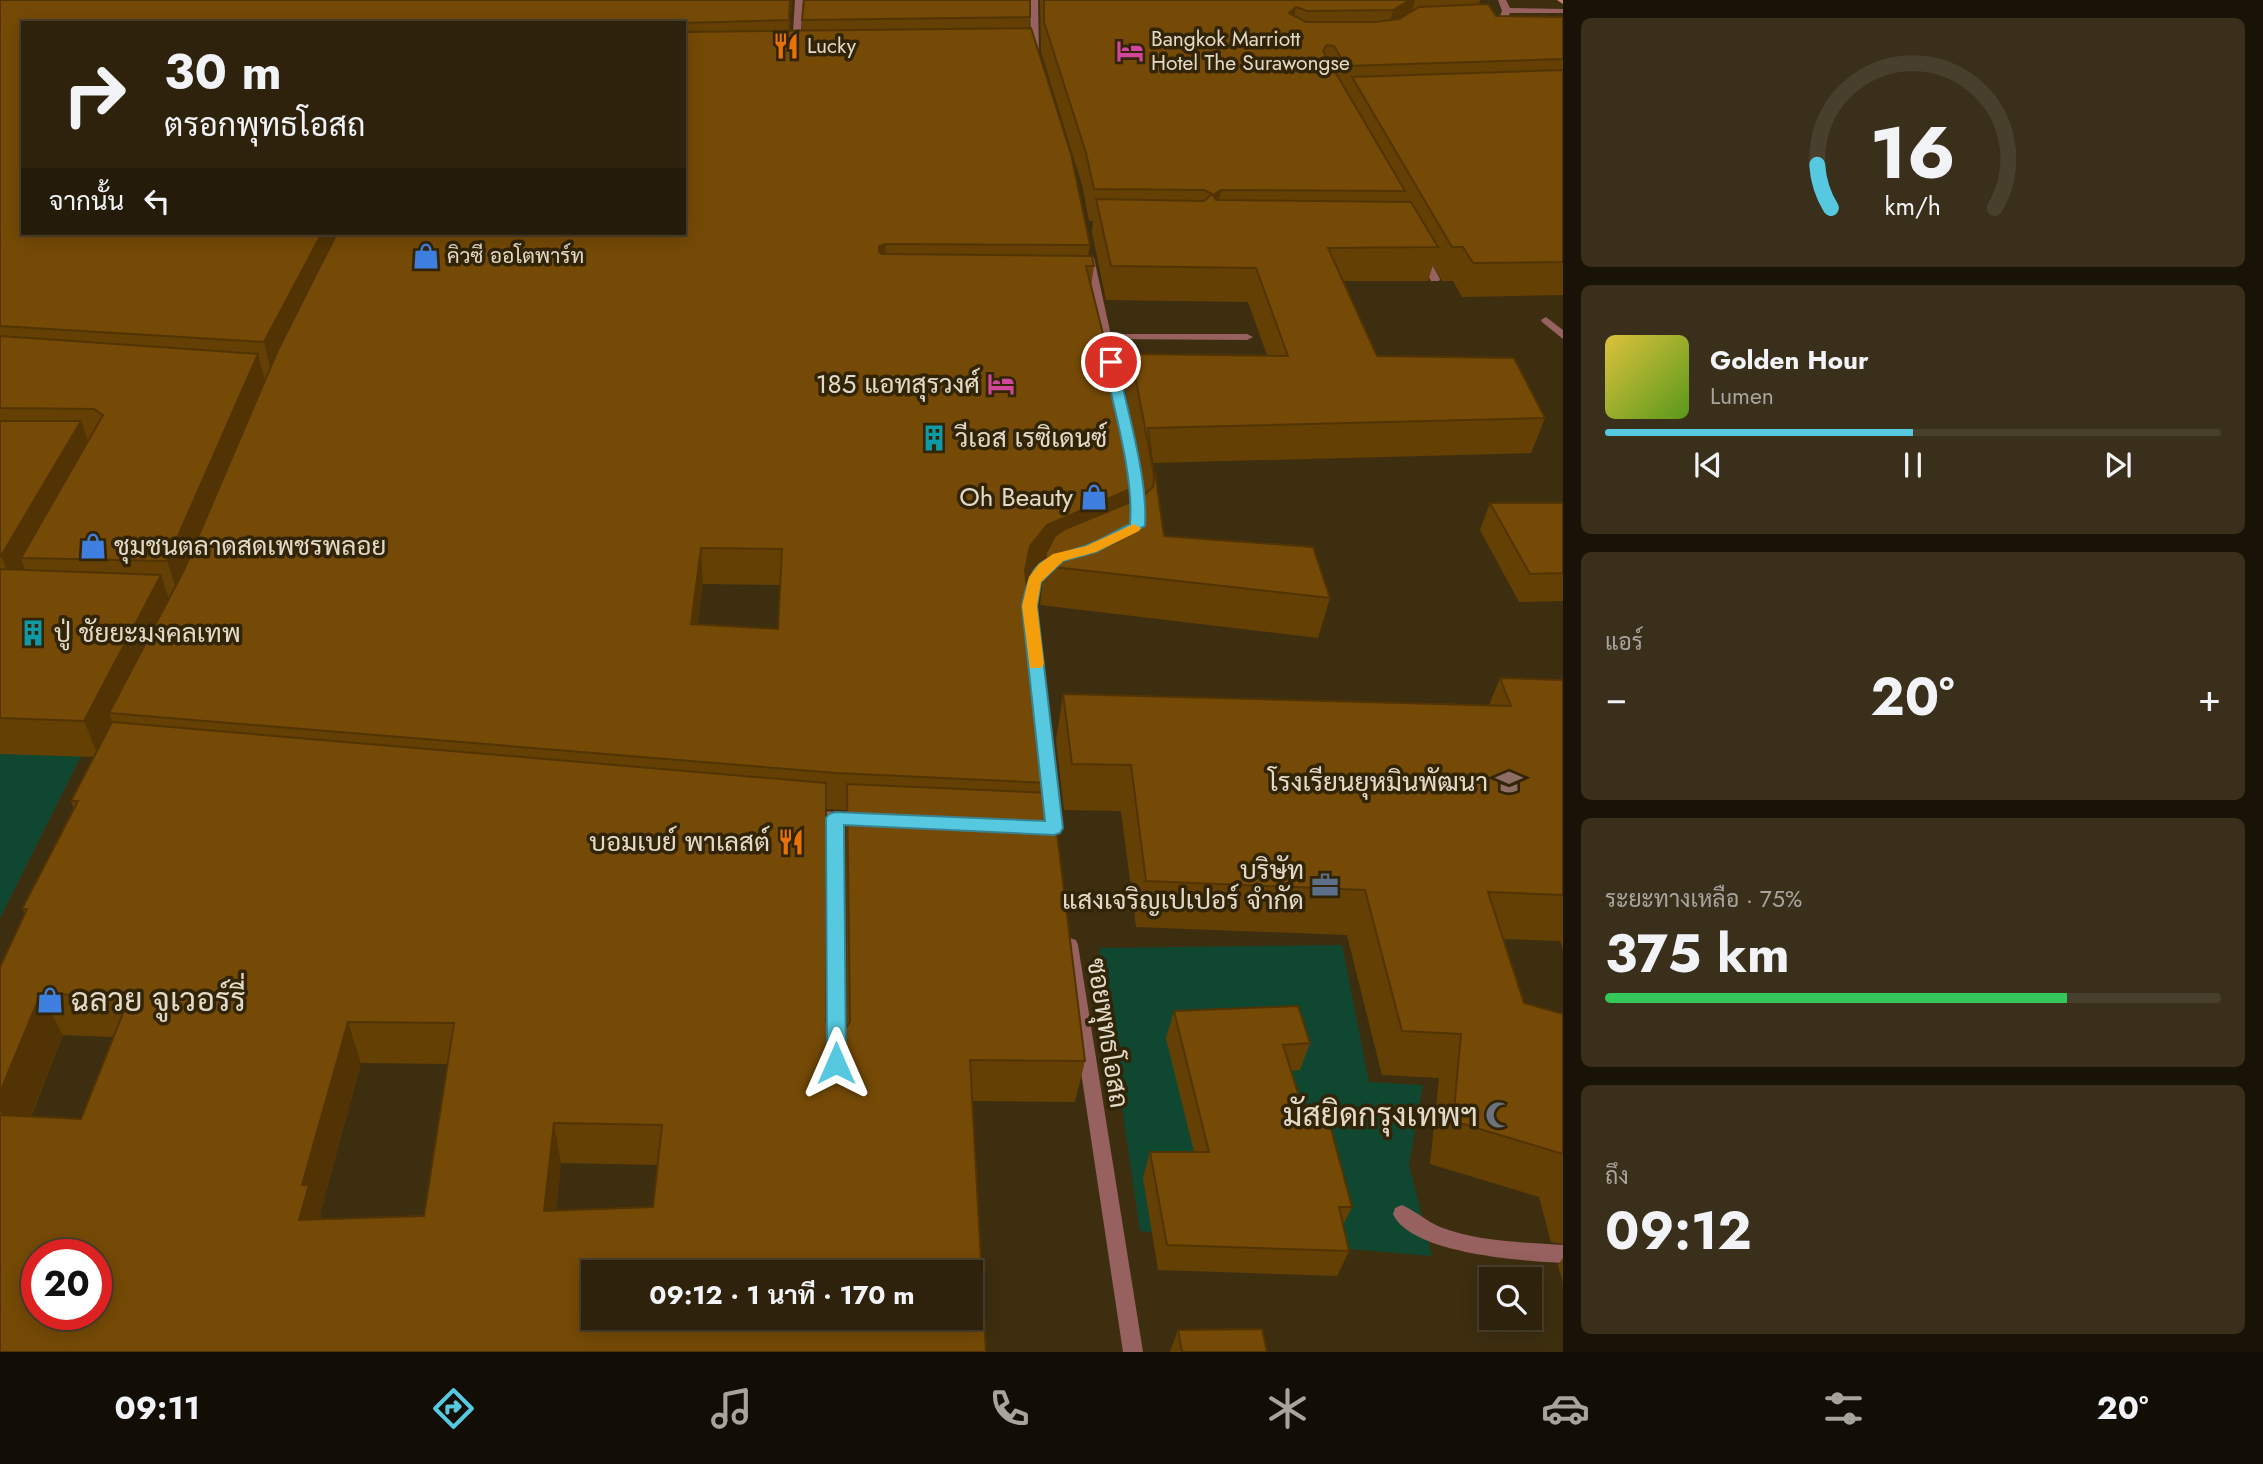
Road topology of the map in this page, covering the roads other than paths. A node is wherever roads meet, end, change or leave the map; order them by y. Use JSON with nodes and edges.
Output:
{"nodes":[{"id":1,"x":799,"y":0,"type":"edge"},
{"id":2,"x":1034,"y":0,"type":"edge"},
{"id":3,"x":1502,"y":0,"type":"edge"},
{"id":4,"x":1507,"y":10,"type":"junction"},
{"id":5,"x":1563,"y":11,"type":"edge"},
{"id":6,"x":1483,"y":29,"type":"edge"},
{"id":7,"x":808,"y":55,"type":"edge"},
{"id":8,"x":1031,"y":56,"type":"edge"},
{"id":9,"x":1084,"y":239,"type":"edge"},
{"id":10,"x":1418,"y":249,"type":"edge"},
{"id":11,"x":1435,"y":279,"type":"edge"},
{"id":12,"x":1546,"y":320,"type":"dead end"},
{"id":13,"x":1563,"y":336,"type":"edge"},
{"id":14,"x":1106,"y":337,"type":"junction"},
{"id":15,"x":1247,"y":337,"type":"dead end"},
{"id":16,"x":1116,"y":386,"type":"edge"},
{"id":17,"x":1130,"y":460,"type":"edge"},
{"id":18,"x":1130,"y":531,"type":"edge"},
{"id":19,"x":1069,"y":555,"type":"edge"},
{"id":20,"x":797,"y":815,"type":"edge"},
{"id":21,"x":835,"y":818,"type":"junction"},
{"id":22,"x":876,"y":820,"type":"edge"},
{"id":23,"x":1054,"y":828,"type":"edge"},
{"id":24,"x":1068,"y":931,"type":"edge"},
{"id":25,"x":836,"y":1063,"type":"edge"},
{"id":26,"x":1402,"y":1214,"type":"dead end"},
{"id":27,"x":1563,"y":1254,"type":"edge"},
{"id":28,"x":1133,"y":1352,"type":"edge"}],
"edges":[{"from":1,"to":7,"type":"street"},
{"from":2,"to":8,"type":"street"},
{"from":3,"to":4,"type":"street"},
{"from":4,"to":5,"type":"street"},
{"from":4,"to":6,"type":"street"},
{"from":9,"to":14,"type":"street"},
{"from":10,"to":11,"type":"street"},
{"from":12,"to":13,"type":"street"},
{"from":14,"to":15,"type":"street"},
{"from":14,"to":16,"type":"street"},
{"from":17,"to":18,"type":"street"},
{"from":19,"to":23,"type":"street"},
{"from":20,"to":21,"type":"street"},
{"from":21,"to":22,"type":"street"},
{"from":21,"to":25,"type":"street"},
{"from":24,"to":28,"type":"street","name":"ซอยพุทธโอสถ"},
{"from":26,"to":27,"type":"street"}]}
